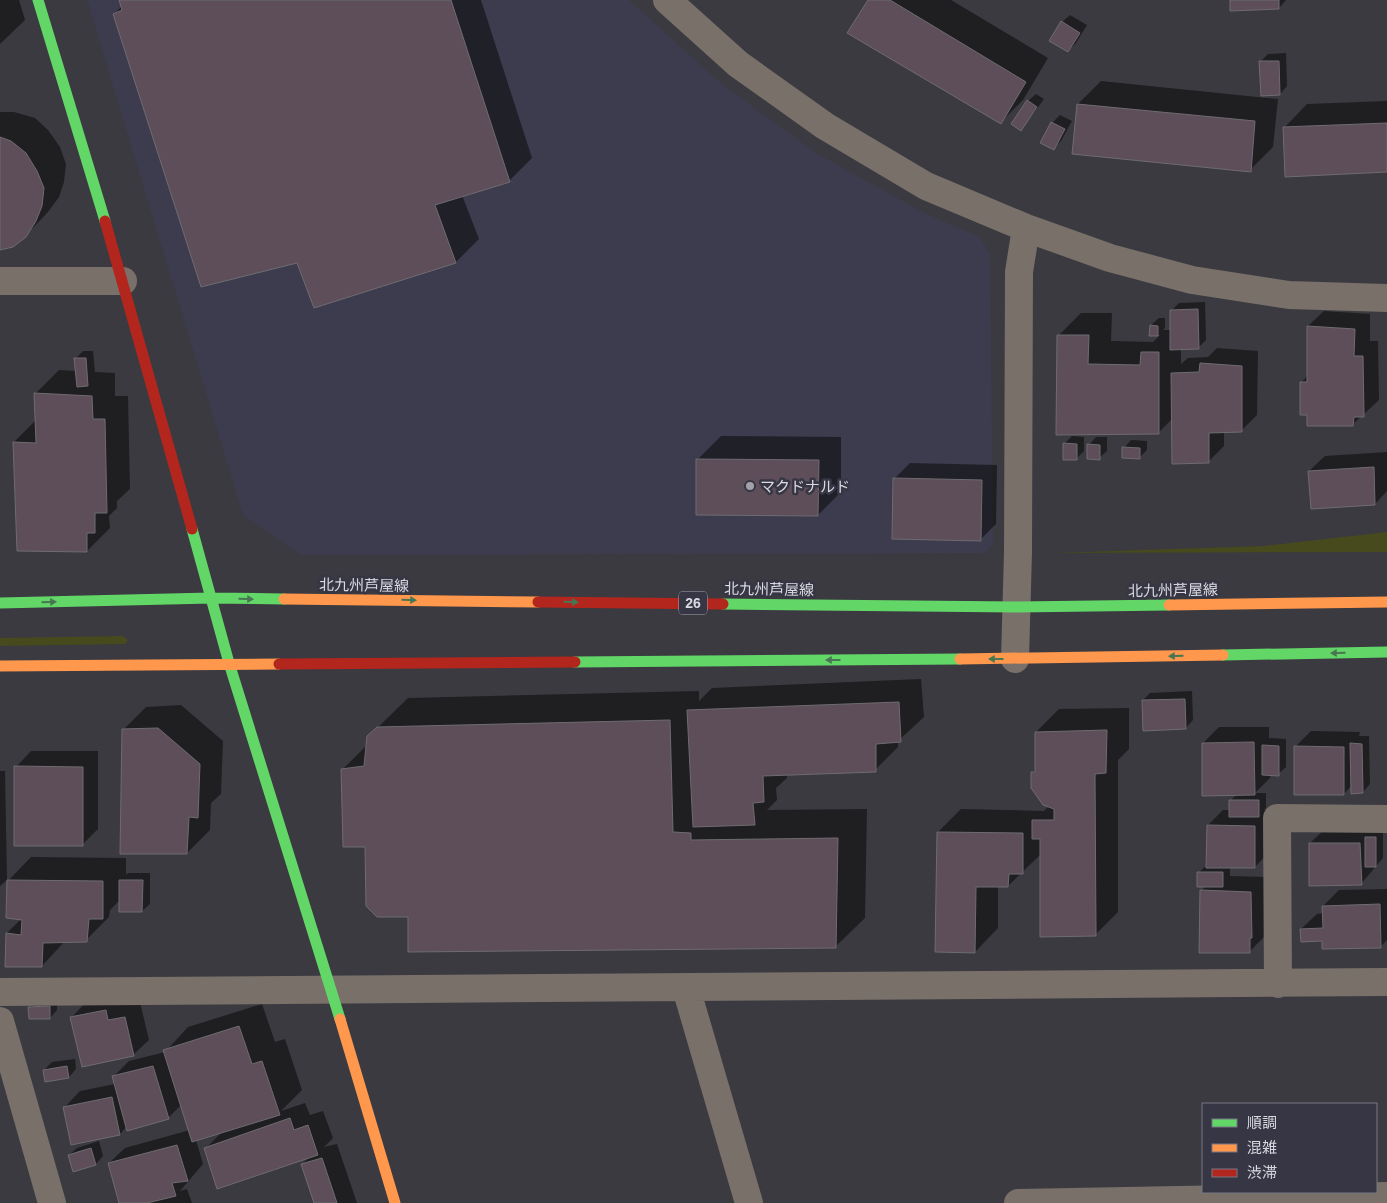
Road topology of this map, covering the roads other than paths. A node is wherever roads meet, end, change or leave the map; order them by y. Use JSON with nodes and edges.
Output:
{"nodes":[{"id":1,"x":38,"y":0,"type":"edge"},
{"id":2,"x":667,"y":0,"type":"edge"},
{"id":3,"x":1026,"y":228,"type":"junction"},
{"id":4,"x":0,"y":281,"type":"edge"},
{"id":5,"x":123,"y":281,"type":"junction"},
{"id":6,"x":1387,"y":298,"type":"edge"},
{"id":7,"x":210,"y":598,"type":"junction"},
{"id":8,"x":1387,"y":602,"type":"edge"},
{"id":9,"x":0,"y":603,"type":"edge"},
{"id":10,"x":1017,"y":607,"type":"junction"},
{"id":11,"x":1387,"y":652,"type":"edge"},
{"id":12,"x":1015,"y":659,"type":"junction"},
{"id":13,"x":229,"y":663,"type":"junction"},
{"id":14,"x":0,"y":666,"type":"edge"},
{"id":15,"x":1387,"y":818,"type":"edge"},
{"id":16,"x":1387,"y":982,"type":"edge"},
{"id":17,"x":1278,"y":984,"type":"junction"},
{"id":18,"x":686,"y":988,"type":"junction"},
{"id":19,"x":331,"y":989,"type":"junction"},
{"id":20,"x":0,"y":992,"type":"edge"},
{"id":21,"x":0,"y":1020,"type":"edge"},
{"id":22,"x":1387,"y":1196,"type":"edge"},
{"id":23,"x":52,"y":1203,"type":"edge"},
{"id":24,"x":395,"y":1203,"type":"edge"},
{"id":25,"x":749,"y":1203,"type":"edge"},
{"id":26,"x":1018,"y":1203,"type":"edge"}],
"edges":[{"from":1,"to":5,"type":"main road"},
{"from":2,"to":3,"type":"street"},
{"from":3,"to":6,"type":"street"},
{"from":3,"to":10,"type":"street"},
{"from":4,"to":5,"type":"street"},
{"from":5,"to":7,"type":"main road"},
{"from":9,"to":7,"type":"main road","name":"北九州芦屋線","number":"26","one_way":true},
{"from":7,"to":10,"type":"main road","name":"北九州芦屋線","number":"26","one_way":true},
{"from":7,"to":13,"type":"main road"},
{"from":8,"to":10,"type":"main road","name":"北九州芦屋線","number":"26"},
{"from":10,"to":12,"type":"street"},
{"from":11,"to":12,"type":"main road","one_way":true},
{"from":12,"to":13,"type":"main road","one_way":true},
{"from":13,"to":14,"type":"main road"},
{"from":13,"to":19,"type":"main road"},
{"from":15,"to":17,"type":"street"},
{"from":16,"to":17,"type":"street"},
{"from":17,"to":18,"type":"street"},
{"from":18,"to":19,"type":"street"},
{"from":18,"to":25,"type":"street"},
{"from":19,"to":20,"type":"street"},
{"from":19,"to":24,"type":"main road"},
{"from":21,"to":23,"type":"street"},
{"from":22,"to":26,"type":"street"}]}
